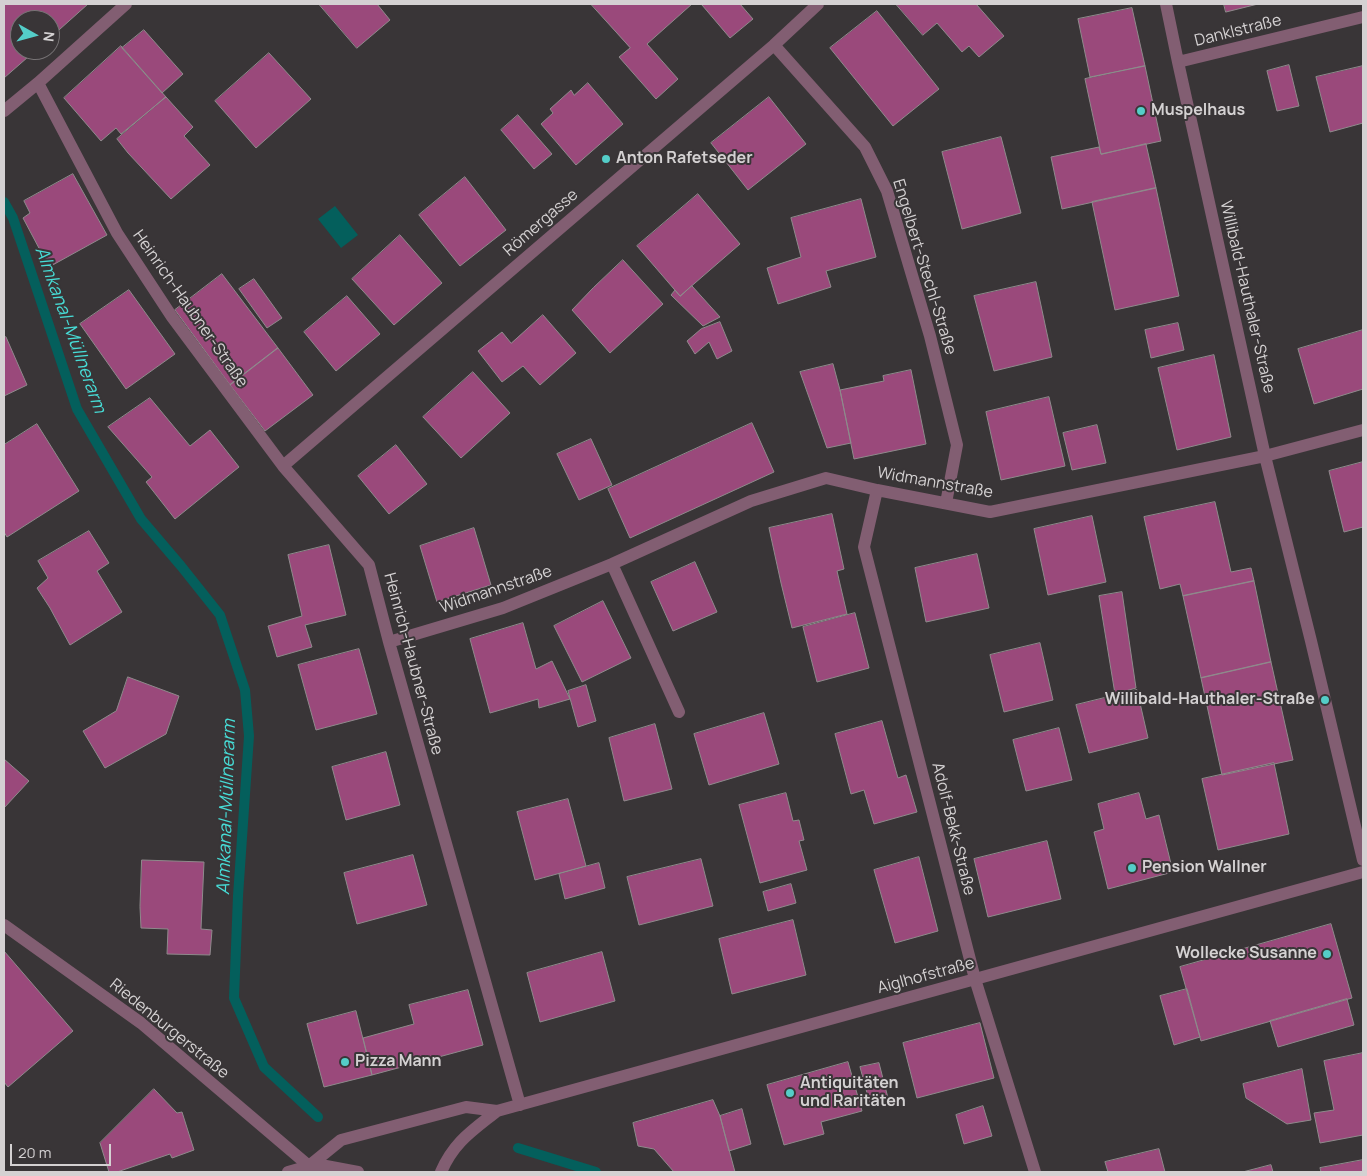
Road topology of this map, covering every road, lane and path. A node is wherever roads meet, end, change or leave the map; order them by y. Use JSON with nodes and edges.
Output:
{"nodes":[{"id":1,"x":126,"y":4,"type":"edge"},
{"id":2,"x":818,"y":4,"type":"edge"},
{"id":3,"x":1166,"y":4,"type":"edge"},
{"id":4,"x":1363,"y":17,"type":"edge"},
{"id":5,"x":774,"y":45,"type":"junction"},
{"id":6,"x":1178,"y":62,"type":"junction"},
{"id":7,"x":38,"y":83,"type":"junction"},
{"id":8,"x":4,"y":112,"type":"edge"},
{"id":9,"x":1363,"y":430,"type":"edge"},
{"id":10,"x":1265,"y":456,"type":"junction"},
{"id":11,"x":283,"y":466,"type":"junction"},
{"id":12,"x":877,"y":490,"type":"junction"},
{"id":13,"x":946,"y":504,"type":"junction"},
{"id":14,"x":612,"y":564,"type":"junction"},
{"id":15,"x":389,"y":642,"type":"junction"},
{"id":16,"x":679,"y":712,"type":"dead end"},
{"id":17,"x":1363,"y":860,"type":"edge"},
{"id":18,"x":1363,"y":872,"type":"edge"},
{"id":19,"x":4,"y":924,"type":"edge"},
{"id":20,"x":975,"y":979,"type":"junction"},
{"id":21,"x":520,"y":1105,"type":"junction"},
{"id":22,"x":497,"y":1111,"type":"junction"},
{"id":23,"x":309,"y":1166,"type":"junction"},
{"id":24,"x":288,"y":1172,"type":"edge"},
{"id":25,"x":358,"y":1172,"type":"edge"},
{"id":26,"x":440,"y":1172,"type":"edge"},
{"id":27,"x":1035,"y":1172,"type":"edge"}],
"edges":[{"from":1,"to":7,"type":"street"},
{"from":2,"to":5,"type":"street","name":"Römergasse"},
{"from":3,"to":6,"type":"street","name":"Willibald-Hauthaler-Straße"},
{"from":4,"to":6,"type":"street","name":"Danklstraße"},
{"from":5,"to":11,"type":"street","name":"Römergasse"},
{"from":5,"to":13,"type":"street","name":"Engelbert-Stechl-Straße"},
{"from":6,"to":10,"type":"street","name":"Willibald-Hauthaler-Straße"},
{"from":7,"to":8,"type":"street"},
{"from":7,"to":11,"type":"street","name":"Heinrich-Haubner-Straße"},
{"from":9,"to":10,"type":"street","name":"Widmannstraße"},
{"from":10,"to":13,"type":"street","name":"Widmannstraße"},
{"from":10,"to":17,"type":"street","name":"Willibald-Hauthaler-Straße"},
{"from":11,"to":15,"type":"street","name":"Heinrich-Haubner-Straße"},
{"from":12,"to":13,"type":"street","name":"Widmannstraße"},
{"from":12,"to":14,"type":"street","name":"Widmannstraße"},
{"from":12,"to":20,"type":"street","name":"Adolf-Bekk-Straße"},
{"from":14,"to":15,"type":"street","name":"Widmannstraße"},
{"from":14,"to":16,"type":"street"},
{"from":15,"to":21,"type":"street","name":"Heinrich-Haubner-Straße"},
{"from":18,"to":20,"type":"street","name":"Aiglhofstraße"},
{"from":19,"to":23,"type":"street","name":"Riedenburgerstraße"},
{"from":20,"to":21,"type":"street","name":"Aiglhofstraße"},
{"from":20,"to":27,"type":"street","name":"Adolf-Bekk-Straße"},
{"from":21,"to":22,"type":"street","name":"Aiglhofstraße"},
{"from":22,"to":23,"type":"street"},
{"from":22,"to":26,"type":"street"},
{"from":23,"to":24,"type":"street"},
{"from":23,"to":25,"type":"street"}]}
